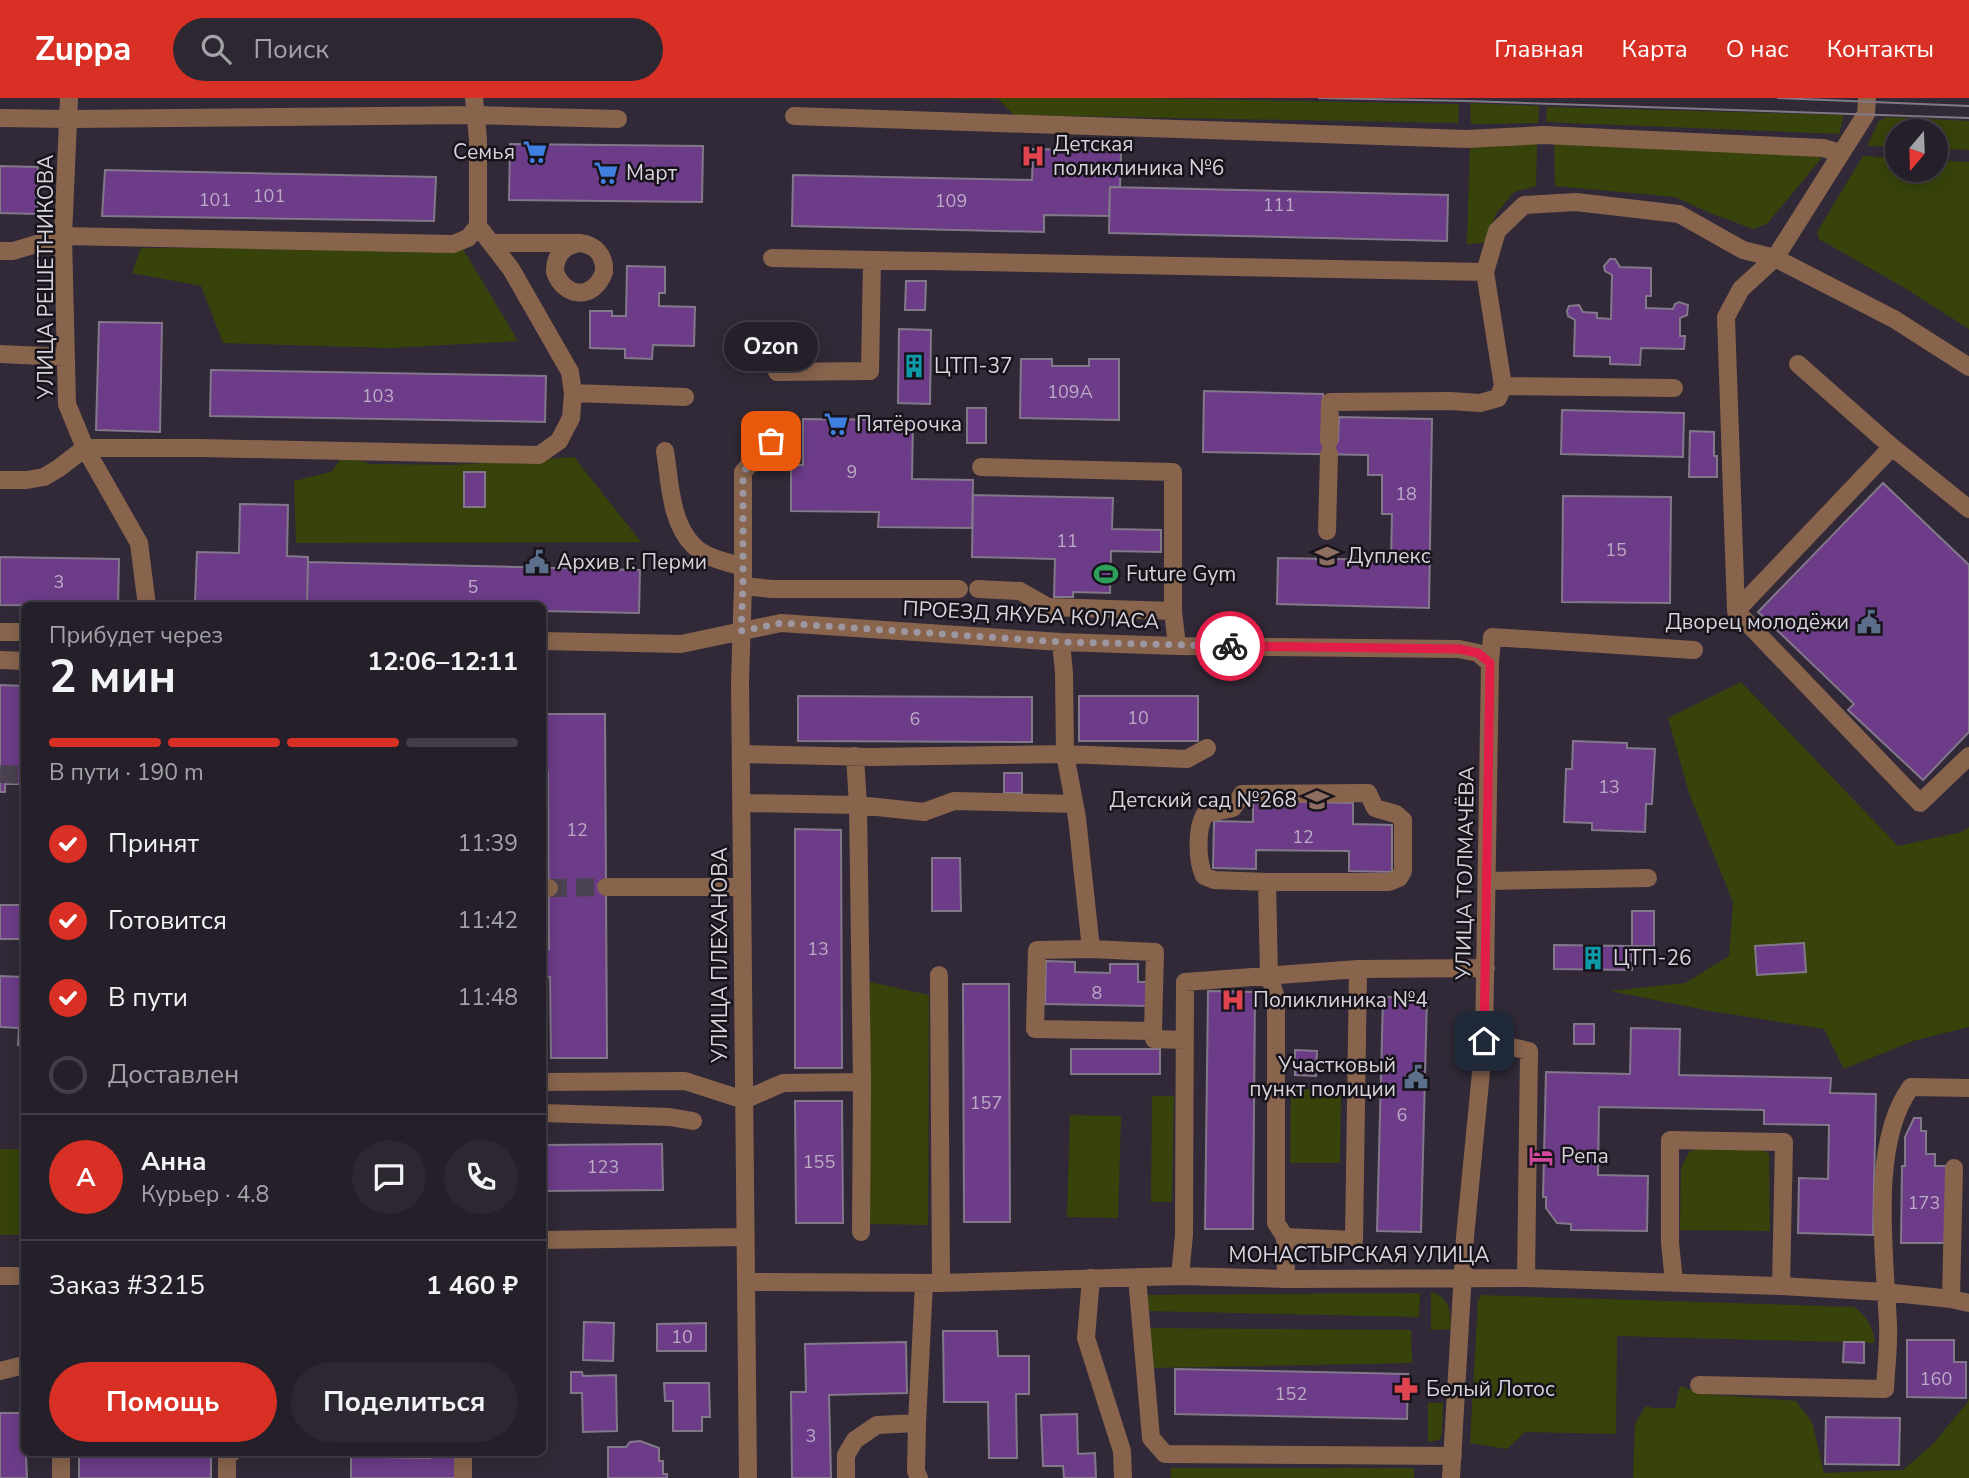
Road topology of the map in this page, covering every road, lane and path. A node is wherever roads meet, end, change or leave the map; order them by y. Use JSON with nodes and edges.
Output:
{"nodes":[{"id":1,"x":69,"y":98,"type":"edge"},
{"id":2,"x":1867,"y":98,"type":"edge"},
{"id":3,"x":474,"y":106,"type":"edge"},
{"id":4,"x":794,"y":116,"type":"dead end"},
{"id":5,"x":0,"y":118,"type":"edge"},
{"id":6,"x":68,"y":119,"type":"junction"},
{"id":7,"x":618,"y":119,"type":"dead end"},
{"id":8,"x":1840,"y":153,"type":"junction"},
{"id":9,"x":478,"y":226,"type":"junction"},
{"id":10,"x":64,"y":236,"type":"junction"},
{"id":11,"x":491,"y":243,"type":"junction"},
{"id":12,"x":580,"y":243,"type":"dead end"},
{"id":13,"x":0,"y":251,"type":"edge"},
{"id":14,"x":772,"y":258,"type":"dead end"},
{"id":15,"x":1775,"y":258,"type":"junction"},
{"id":16,"x":872,"y":261,"type":"junction"},
{"id":17,"x":1485,"y":272,"type":"junction"},
{"id":18,"x":0,"y":354,"type":"edge"},
{"id":19,"x":66,"y":357,"type":"junction"},
{"id":20,"x":1798,"y":365,"type":"dead end"},
{"id":21,"x":1969,"y":368,"type":"edge"},
{"id":22,"x":777,"y":372,"type":"dead end"},
{"id":23,"x":1503,"y":386,"type":"junction"},
{"id":24,"x":1674,"y":388,"type":"dead end"},
{"id":25,"x":573,"y":393,"type":"junction"},
{"id":26,"x":685,"y":397,"type":"dead end"},
{"id":27,"x":771,"y":441,"type":"dead end"},
{"id":28,"x":1892,"y":447,"type":"junction"},
{"id":29,"x":85,"y":448,"type":"junction"},
{"id":30,"x":665,"y":451,"type":"dead end"},
{"id":31,"x":981,"y":467,"type":"dead end"},
{"id":32,"x":0,"y":480,"type":"edge"},
{"id":33,"x":1969,"y":509,"type":"edge"},
{"id":34,"x":1327,"y":531,"type":"dead end"},
{"id":35,"x":744,"y":567,"type":"junction"},
{"id":36,"x":743,"y":586,"type":"junction"},
{"id":37,"x":959,"y":589,"type":"dead end"},
{"id":38,"x":978,"y":589,"type":"dead end"},
{"id":39,"x":146,"y":602,"type":"edge"},
{"id":40,"x":1173,"y":611,"type":"junction"},
{"id":41,"x":1736,"y":611,"type":"junction"},
{"id":42,"x":741,"y":631,"type":"junction"},
{"id":43,"x":0,"y":632,"type":"edge"},
{"id":44,"x":21,"y":632,"type":"edge"},
{"id":45,"x":546,"y":641,"type":"edge"},
{"id":46,"x":1061,"y":642,"type":"junction"},
{"id":47,"x":1177,"y":646,"type":"junction"},
{"id":48,"x":1694,"y":650,"type":"dead end"},
{"id":49,"x":0,"y":660,"type":"edge"},
{"id":50,"x":21,"y":661,"type":"edge"},
{"id":51,"x":1490,"y":663,"type":"junction"},
{"id":52,"x":1207,"y":748,"type":"dead end"},
{"id":53,"x":741,"y":754,"type":"junction"},
{"id":54,"x":1065,"y":754,"type":"junction"},
{"id":55,"x":855,"y":756,"type":"junction"},
{"id":56,"x":1969,"y":756,"type":"edge"},
{"id":57,"x":742,"y":803,"type":"junction"},
{"id":58,"x":1074,"y":804,"type":"junction"},
{"id":59,"x":858,"y":805,"type":"junction"},
{"id":60,"x":1648,"y":878,"type":"dead end"},
{"id":61,"x":1488,"y":881,"type":"junction"},
{"id":62,"x":1267,"y":882,"type":"junction"},
{"id":63,"x":606,"y":887,"type":"tunnel mouth"},
{"id":64,"x":741,"y":887,"type":"junction"},
{"id":65,"x":1091,"y":949,"type":"junction"},
{"id":66,"x":1486,"y":968,"type":"junction"},
{"id":67,"x":1358,"y":969,"type":"junction"},
{"id":68,"x":939,"y":975,"type":"dead end"},
{"id":69,"x":1269,"y":975,"type":"junction"},
{"id":70,"x":1153,"y":1031,"type":"junction"},
{"id":71,"x":1185,"y":1040,"type":"junction"},
{"id":72,"x":1484,"y":1041,"type":"junction"},
{"id":73,"x":546,"y":1082,"type":"edge"},
{"id":74,"x":862,"y":1083,"type":"junction"},
{"id":75,"x":1969,"y":1088,"type":"edge"},
{"id":76,"x":744,"y":1100,"type":"junction"},
{"id":77,"x":546,"y":1114,"type":"edge"},
{"id":78,"x":693,"y":1121,"type":"dead end"},
{"id":79,"x":1954,"y":1168,"type":"dead end"},
{"id":80,"x":861,"y":1232,"type":"dead end"},
{"id":81,"x":744,"y":1237,"type":"junction"},
{"id":82,"x":1285,"y":1237,"type":"junction"},
{"id":83,"x":546,"y":1240,"type":"edge"},
{"id":84,"x":0,"y":1276,"type":"edge"},
{"id":85,"x":21,"y":1276,"type":"edge"},
{"id":86,"x":1180,"y":1276,"type":"junction"},
{"id":87,"x":1137,"y":1277,"type":"junction"},
{"id":88,"x":1091,"y":1278,"type":"junction"},
{"id":89,"x":1526,"y":1278,"type":"junction"},
{"id":90,"x":1286,"y":1279,"type":"junction"},
{"id":91,"x":1463,"y":1279,"type":"junction"},
{"id":92,"x":747,"y":1282,"type":"junction"},
{"id":93,"x":1674,"y":1282,"type":"junction"},
{"id":94,"x":933,"y":1283,"type":"junction"},
{"id":95,"x":1781,"y":1286,"type":"junction"},
{"id":96,"x":1885,"y":1292,"type":"junction"},
{"id":97,"x":1960,"y":1301,"type":"edge"},
{"id":98,"x":21,"y":1366,"type":"edge"},
{"id":99,"x":0,"y":1371,"type":"edge"},
{"id":100,"x":1699,"y":1385,"type":"dead end"},
{"id":101,"x":917,"y":1423,"type":"junction"},
{"id":102,"x":61,"y":1456,"type":"edge"},
{"id":103,"x":229,"y":1456,"type":"edge"},
{"id":104,"x":463,"y":1456,"type":"edge"},
{"id":105,"x":1453,"y":1456,"type":"junction"},
{"id":106,"x":61,"y":1478,"type":"edge"},
{"id":107,"x":227,"y":1478,"type":"edge"},
{"id":108,"x":463,"y":1478,"type":"edge"},
{"id":109,"x":748,"y":1478,"type":"edge"},
{"id":110,"x":846,"y":1478,"type":"edge"},
{"id":111,"x":919,"y":1478,"type":"edge"},
{"id":112,"x":1123,"y":1478,"type":"edge"},
{"id":113,"x":1451,"y":1478,"type":"edge"}],
"edges":[{"from":1,"to":6,"type":"street","name":"УЛИЦА РЕШЕТНИКОВА"},
{"from":2,"to":8,"type":"street"},
{"from":3,"to":6,"type":"street"},
{"from":3,"to":7,"type":"street"},
{"from":3,"to":9,"type":"street"},
{"from":4,"to":8,"type":"street"},
{"from":5,"to":6,"type":"street"},
{"from":6,"to":10,"type":"street","name":"УЛИЦА РЕШЕТНИКОВА"},
{"from":8,"to":15,"type":"street"},
{"from":9,"to":10,"type":"street"},
{"from":9,"to":11,"type":"street"},
{"from":10,"to":13,"type":"street"},
{"from":10,"to":19,"type":"street","name":"УЛИЦА РЕШЕТНИКОВА"},
{"from":11,"to":12,"type":"street"},
{"from":11,"to":25,"type":"street"},
{"from":14,"to":16,"type":"street"},
{"from":15,"to":17,"type":"street"},
{"from":15,"to":21,"type":"street"},
{"from":15,"to":41,"type":"street"},
{"from":16,"to":17,"type":"street"},
{"from":16,"to":22,"type":"street"},
{"from":17,"to":23,"type":"street"},
{"from":18,"to":19,"type":"street"},
{"from":19,"to":29,"type":"street","name":"УЛИЦА РЕШЕТНИКОВА"},
{"from":20,"to":28,"type":"street"},
{"from":23,"to":24,"type":"street"},
{"from":23,"to":34,"type":"street"},
{"from":25,"to":26,"type":"street"},
{"from":25,"to":29,"type":"street"},
{"from":27,"to":35,"type":"street","name":"УЛИЦА ПЛЕХАНОВА"},
{"from":28,"to":33,"type":"street"},
{"from":28,"to":41,"type":"street"},
{"from":29,"to":32,"type":"street"},
{"from":29,"to":39,"type":"street","name":"УЛИЦА РЕШЕТНИКОВА"},
{"from":30,"to":35,"type":"street"},
{"from":31,"to":40,"type":"street"},
{"from":35,"to":36,"type":"street","name":"УЛИЦА ПЛЕХАНОВА"},
{"from":36,"to":37,"type":"street"},
{"from":36,"to":42,"type":"street","name":"УЛИЦА ПЛЕХАНОВА"},
{"from":38,"to":40,"type":"street"},
{"from":40,"to":47,"type":"street"},
{"from":41,"to":56,"type":"street"},
{"from":42,"to":45,"type":"street","name":"ПРОЕЗД ЯКУБА КОЛАСА"},
{"from":42,"to":46,"type":"street","name":"ПРОЕЗД ЯКУБА КОЛАСА"},
{"from":42,"to":53,"type":"street","name":"УЛИЦА ПЛЕХАНОВА"},
{"from":43,"to":44,"type":"street"},
{"from":46,"to":47,"type":"street","name":"ПРОЕЗД ЯКУБА КОЛАСА"},
{"from":46,"to":54,"type":"street"},
{"from":47,"to":51,"type":"street","name":"ПРОЕЗД ЯКУБА КОЛАСА"},
{"from":48,"to":51,"type":"street"},
{"from":49,"to":50,"type":"street"},
{"from":51,"to":61,"type":"street","name":"УЛИЦА ТОЛМАЧЁВА"},
{"from":52,"to":54,"type":"street"},
{"from":53,"to":55,"type":"street"},
{"from":53,"to":57,"type":"street","name":"УЛИЦА ПЛЕХАНОВА"},
{"from":54,"to":55,"type":"street"},
{"from":54,"to":58,"type":"street"},
{"from":55,"to":59,"type":"street"},
{"from":57,"to":59,"type":"street"},
{"from":57,"to":64,"type":"street","name":"УЛИЦА ПЛЕХАНОВА"},
{"from":58,"to":59,"type":"street"},
{"from":58,"to":65,"type":"street"},
{"from":59,"to":74,"type":"street"},
{"from":60,"to":61,"type":"street"},
{"from":61,"to":66,"type":"street","name":"УЛИЦА ТОЛМАЧЁВА"},
{"from":62,"to":62,"type":"street"},
{"from":62,"to":69,"type":"street"},
{"from":63,"to":64,"type":"street"},
{"from":64,"to":76,"type":"street","name":"УЛИЦА ПЛЕХАНОВА"},
{"from":65,"to":70,"type":"street"},
{"from":65,"to":70,"type":"street"},
{"from":66,"to":67,"type":"street"},
{"from":66,"to":72,"type":"street","name":"УЛИЦА ТОЛМАЧЁВА"},
{"from":67,"to":69,"type":"street"},
{"from":67,"to":82,"type":"street"},
{"from":68,"to":94,"type":"street"},
{"from":69,"to":71,"type":"street"},
{"from":69,"to":82,"type":"street"},
{"from":70,"to":71,"type":"street"},
{"from":71,"to":86,"type":"street"},
{"from":72,"to":89,"type":"street"},
{"from":72,"to":91,"type":"street","name":"УЛИЦА ТОЛМАЧЁВА"},
{"from":73,"to":76,"type":"street"},
{"from":74,"to":76,"type":"street"},
{"from":74,"to":80,"type":"street"},
{"from":75,"to":96,"type":"street"},
{"from":76,"to":81,"type":"street","name":"УЛИЦА ПЛЕХАНОВА"},
{"from":77,"to":78,"type":"street"},
{"from":79,"to":97,"type":"street"},
{"from":81,"to":83,"type":"street"},
{"from":81,"to":92,"type":"street","name":"УЛИЦА ПЛЕХАНОВА"},
{"from":82,"to":90,"type":"street"},
{"from":84,"to":85,"type":"street"},
{"from":86,"to":87,"type":"street","name":"МОНАСТЫРСКАЯ УЛИЦА"},
{"from":86,"to":90,"type":"street","name":"МОНАСТЫРСКАЯ УЛИЦА"},
{"from":87,"to":88,"type":"street","name":"МОНАСТЫРСКАЯ УЛИЦА"},
{"from":87,"to":105,"type":"street"},
{"from":88,"to":94,"type":"street","name":"МОНАСТЫРСКАЯ УЛИЦА"},
{"from":88,"to":112,"type":"street"},
{"from":89,"to":91,"type":"street","name":"МОНАСТЫРСКАЯ УЛИЦА"},
{"from":89,"to":93,"type":"street","name":"МОНАСТЫРСКАЯ УЛИЦА"},
{"from":90,"to":91,"type":"street","name":"МОНАСТЫРСКАЯ УЛИЦА"},
{"from":91,"to":105,"type":"street","name":"УЛИЦА ТОЛМАЧЁВА"},
{"from":92,"to":94,"type":"street","name":"МОНАСТЫРСКАЯ УЛИЦА"},
{"from":92,"to":109,"type":"street","name":"УЛИЦА ПЛЕХАНОВА"},
{"from":93,"to":95,"type":"street","name":"МОНАСТЫРСКАЯ УЛИЦА"},
{"from":93,"to":95,"type":"street"},
{"from":94,"to":101,"type":"street"},
{"from":95,"to":96,"type":"street","name":"МОНАСТЫРСКАЯ УЛИЦА"},
{"from":96,"to":97,"type":"street","name":"МОНАСТЫРСКАЯ УЛИЦА"},
{"from":96,"to":100,"type":"street"},
{"from":98,"to":99,"type":"street"},
{"from":101,"to":110,"type":"street"},
{"from":101,"to":111,"type":"street"},
{"from":102,"to":106,"type":"street"},
{"from":103,"to":107,"type":"street"},
{"from":104,"to":108,"type":"street"},
{"from":105,"to":113,"type":"street","name":"УЛИЦА ТОЛМАЧЁВА"}]}
